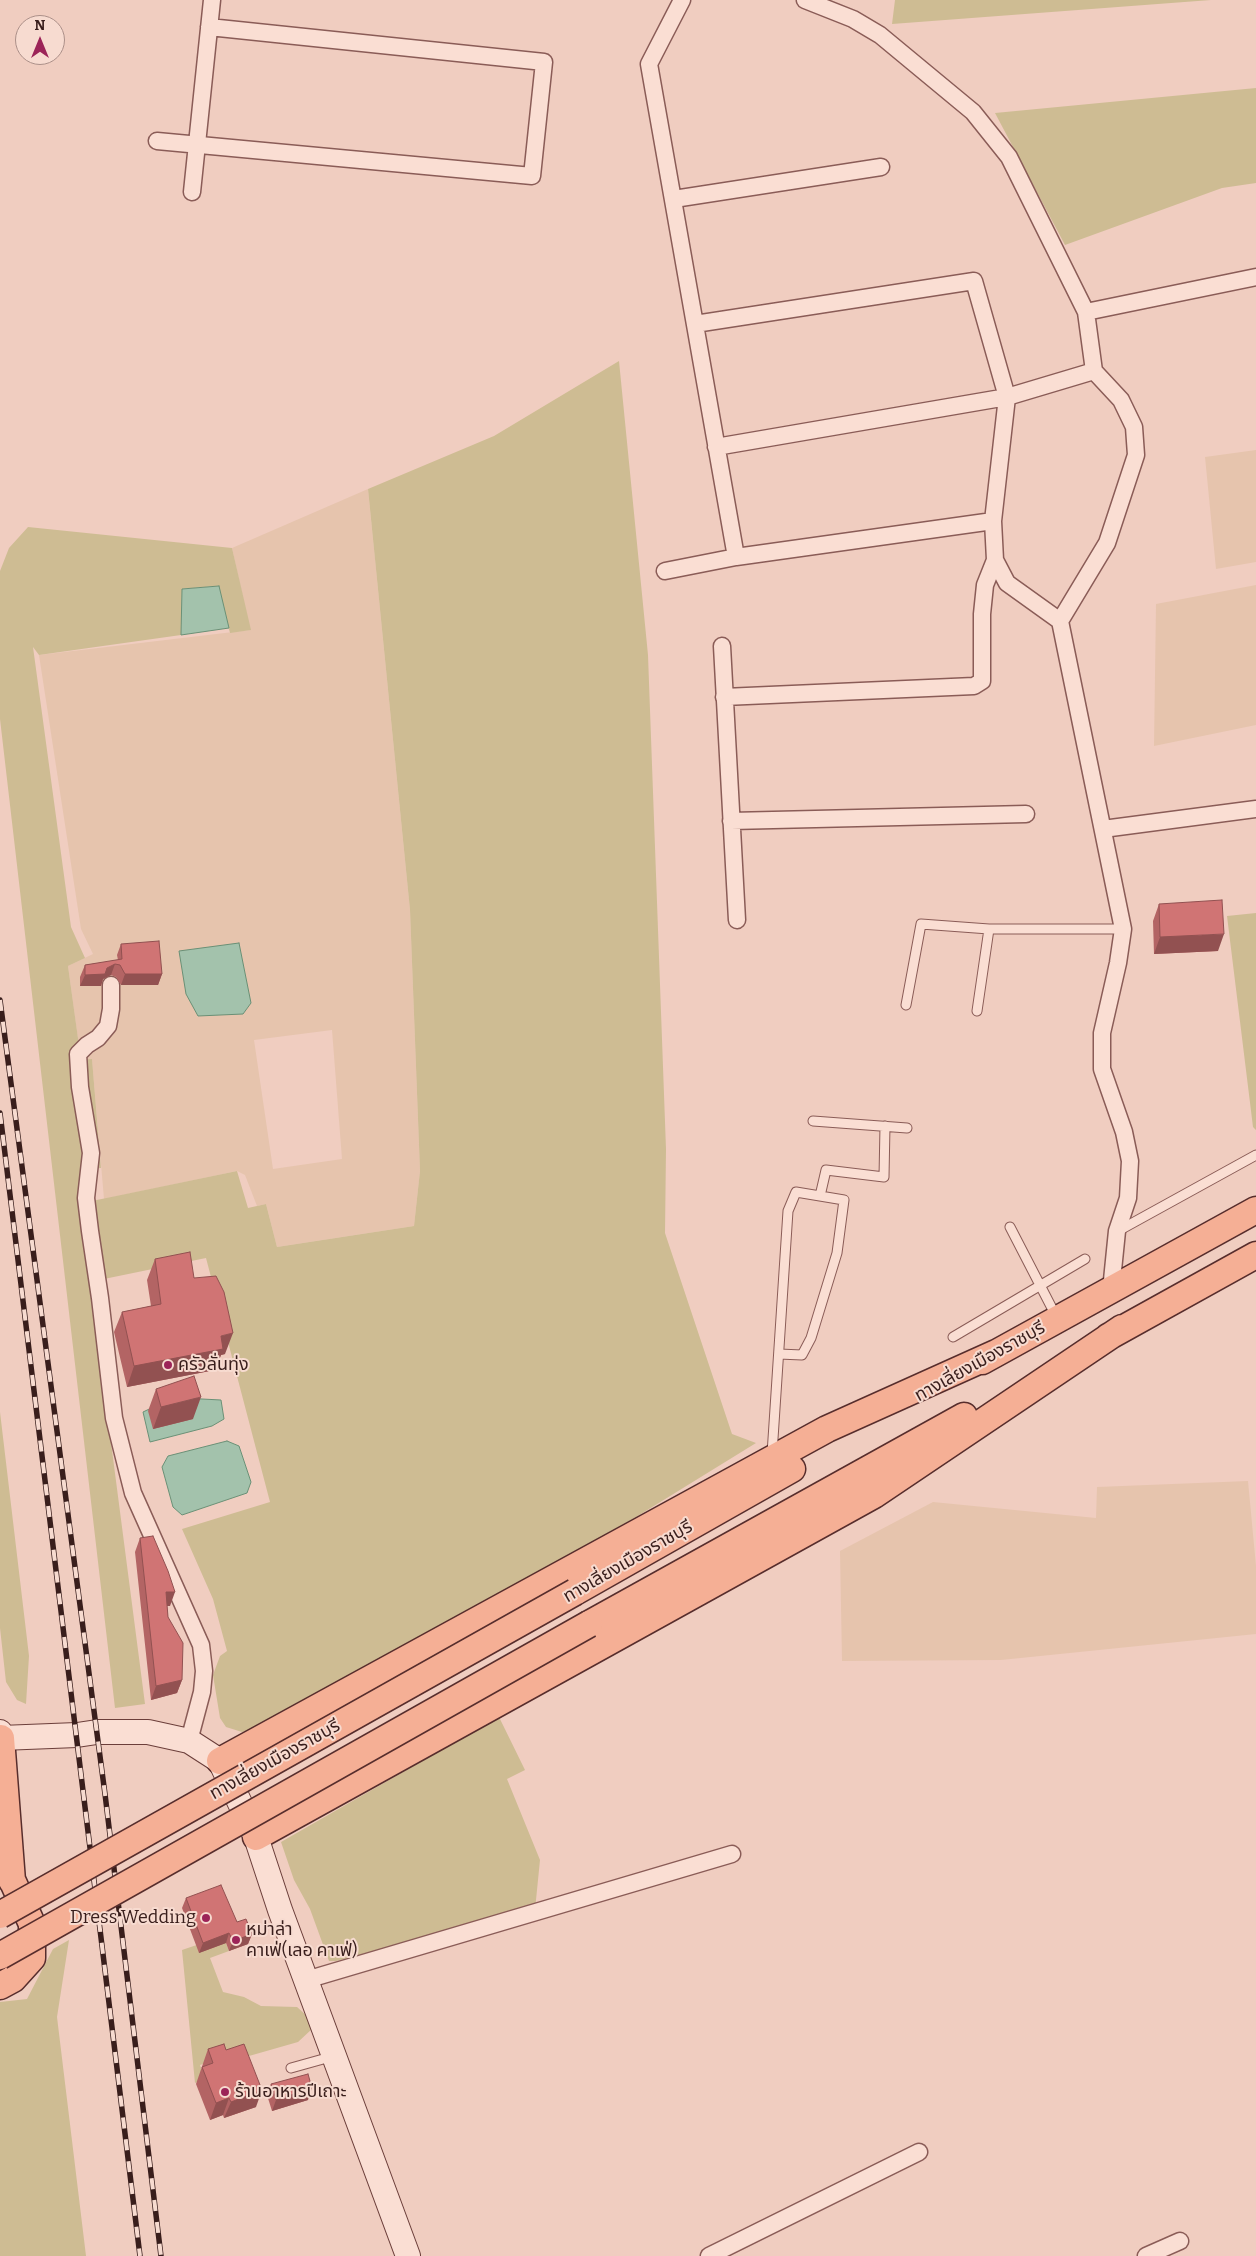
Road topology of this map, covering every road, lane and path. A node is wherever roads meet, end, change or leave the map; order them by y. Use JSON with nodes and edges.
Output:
{"nodes":[{"id":1,"x":212,"y":0,"type":"edge"},
{"id":2,"x":682,"y":0,"type":"edge"},
{"id":3,"x":805,"y":0,"type":"edge"},
{"id":4,"x":209,"y":27,"type":"junction"},
{"id":5,"x":157,"y":141,"type":"dead end"},
{"id":6,"x":197,"y":145,"type":"junction"},
{"id":7,"x":881,"y":167,"type":"dead end"},
{"id":8,"x":192,"y":192,"type":"dead end"},
{"id":9,"x":674,"y":199,"type":"junction"},
{"id":10,"x":1256,"y":277,"type":"edge"},
{"id":11,"x":1086,"y":312,"type":"junction"},
{"id":12,"x":695,"y":324,"type":"junction"},
{"id":13,"x":1094,"y":371,"type":"junction"},
{"id":14,"x":1007,"y":397,"type":"junction"},
{"id":15,"x":716,"y":447,"type":"junction"},
{"id":16,"x":993,"y":521,"type":"junction"},
{"id":17,"x":736,"y":557,"type":"junction"},
{"id":18,"x":995,"y":560,"type":"junction"},
{"id":19,"x":665,"y":572,"type":"dead end"},
{"id":20,"x":1060,"y":621,"type":"junction"},
{"id":21,"x":722,"y":646,"type":"dead end"},
{"id":22,"x":724,"y":697,"type":"junction"},
{"id":23,"x":1256,"y":809,"type":"edge"},
{"id":24,"x":1026,"y":814,"type":"dead end"},
{"id":25,"x":731,"y":821,"type":"junction"},
{"id":26,"x":1103,"y":829,"type":"junction"},
{"id":27,"x":737,"y":920,"type":"dead end"},
{"id":28,"x":989,"y":928,"type":"junction"},
{"id":29,"x":1123,"y":929,"type":"junction"},
{"id":30,"x":111,"y":985,"type":"dead end"},
{"id":31,"x":906,"y":1005,"type":"dead end"},
{"id":32,"x":977,"y":1011,"type":"dead end"},
{"id":33,"x":813,"y":1121,"type":"dead end"},
{"id":34,"x":885,"y":1126,"type":"junction"},
{"id":35,"x":906,"y":1128,"type":"dead end"},
{"id":36,"x":1256,"y":1155,"type":"edge"},
{"id":37,"x":820,"y":1196,"type":"junction"},
{"id":38,"x":1256,"y":1210,"type":"edge"},
{"id":39,"x":1010,"y":1228,"type":"dead end"},
{"id":40,"x":1117,"y":1232,"type":"junction"},
{"id":41,"x":1256,"y":1255,"type":"edge"},
{"id":42,"x":1085,"y":1259,"type":"dead end"},
{"id":43,"x":1040,"y":1285,"type":"junction"},
{"id":44,"x":1111,"y":1290,"type":"junction"},
{"id":45,"x":1058,"y":1319,"type":"junction"},
{"id":46,"x":1122,"y":1328,"type":"junction"},
{"id":47,"x":953,"y":1337,"type":"dead end"},
{"id":48,"x":996,"y":1353,"type":"junction"},
{"id":49,"x":779,"y":1354,"type":"junction"},
{"id":50,"x":772,"y":1460,"type":"junction"},
{"id":51,"x":0,"y":1735,"type":"edge"},
{"id":52,"x":190,"y":1741,"type":"junction"},
{"id":53,"x":220,"y":1761,"type":"junction"},
{"id":54,"x":256,"y":1837,"type":"junction"},
{"id":55,"x":732,"y":1854,"type":"dead end"},
{"id":56,"x":6,"y":1885,"type":"edge"},
{"id":57,"x":0,"y":1914,"type":"edge"},
{"id":58,"x":0,"y":1956,"type":"edge"},
{"id":59,"x":306,"y":1980,"type":"junction"},
{"id":60,"x":0,"y":1986,"type":"edge"},
{"id":61,"x":334,"y":2056,"type":"junction"},
{"id":62,"x":291,"y":2068,"type":"dead end"},
{"id":63,"x":919,"y":2152,"type":"dead end"},
{"id":64,"x":1180,"y":2241,"type":"dead end"},
{"id":65,"x":408,"y":2256,"type":"edge"},
{"id":66,"x":709,"y":2256,"type":"edge"},
{"id":67,"x":1146,"y":2256,"type":"edge"}],
"edges":[{"from":1,"to":4,"type":"street"},
{"from":2,"to":9,"type":"street"},
{"from":3,"to":11,"type":"street"},
{"from":4,"to":6,"type":"street"},
{"from":4,"to":6,"type":"street"},
{"from":5,"to":6,"type":"street"},
{"from":6,"to":8,"type":"street"},
{"from":7,"to":9,"type":"street"},
{"from":9,"to":12,"type":"street"},
{"from":10,"to":11,"type":"street"},
{"from":11,"to":13,"type":"street"},
{"from":12,"to":14,"type":"street"},
{"from":12,"to":15,"type":"street"},
{"from":13,"to":14,"type":"street"},
{"from":13,"to":20,"type":"street"},
{"from":14,"to":15,"type":"street"},
{"from":14,"to":16,"type":"street"},
{"from":15,"to":17,"type":"street"},
{"from":16,"to":17,"type":"street"},
{"from":16,"to":18,"type":"street"},
{"from":17,"to":19,"type":"street"},
{"from":18,"to":20,"type":"street"},
{"from":18,"to":22,"type":"street"},
{"from":20,"to":26,"type":"street"},
{"from":21,"to":22,"type":"street"},
{"from":22,"to":25,"type":"street"},
{"from":23,"to":26,"type":"street"},
{"from":24,"to":25,"type":"street"},
{"from":25,"to":27,"type":"street"},
{"from":26,"to":29,"type":"street"},
{"from":28,"to":29,"type":"lane"},
{"from":28,"to":31,"type":"lane"},
{"from":28,"to":32,"type":"lane"},
{"from":29,"to":40,"type":"street"},
{"from":30,"to":52,"type":"street"},
{"from":33,"to":34,"type":"lane"},
{"from":34,"to":35,"type":"lane"},
{"from":34,"to":37,"type":"lane"},
{"from":36,"to":40,"type":"lane"},
{"from":37,"to":49,"type":"lane"},
{"from":37,"to":49,"type":"lane"},
{"from":38,"to":44,"type":"main road","name":"ทางเลี่ยงเมืองราชบุรี"},
{"from":39,"to":43,"type":"lane"},
{"from":40,"to":44,"type":"street"},
{"from":41,"to":46,"type":"main road","name":"ทางเลี่ยงเมืองราชบุรี"},
{"from":42,"to":43,"type":"lane"},
{"from":43,"to":45,"type":"lane"},
{"from":43,"to":47,"type":"lane"},
{"from":44,"to":45,"type":"main road","name":"ทางเลี่ยงเมืองราชบุรี"},
{"from":45,"to":48,"type":"main road","name":"ทางเลี่ยงเมืองราชบุรี"},
{"from":46,"to":54,"type":"main road"},
{"from":46,"to":58,"type":"main road","name":"ทางเลี่ยงเมืองราชบุรี","bridge":true},
{"from":48,"to":50,"type":"main road"},
{"from":48,"to":57,"type":"main road","name":"ทางเลี่ยงเมืองราชบุรี","bridge":true},
{"from":49,"to":50,"type":"lane"},
{"from":50,"to":53,"type":"main road"},
{"from":51,"to":52,"type":"main road"},
{"from":51,"to":56,"type":"main road"},
{"from":52,"to":53,"type":"main road"},
{"from":53,"to":54,"type":"main road"},
{"from":54,"to":59,"type":"main road"},
{"from":55,"to":59,"type":"street"},
{"from":56,"to":60,"type":"main road"},
{"from":59,"to":61,"type":"main road"},
{"from":61,"to":62,"type":"lane"},
{"from":61,"to":65,"type":"main road"},
{"from":63,"to":66,"type":"street"},
{"from":64,"to":67,"type":"street"}]}
